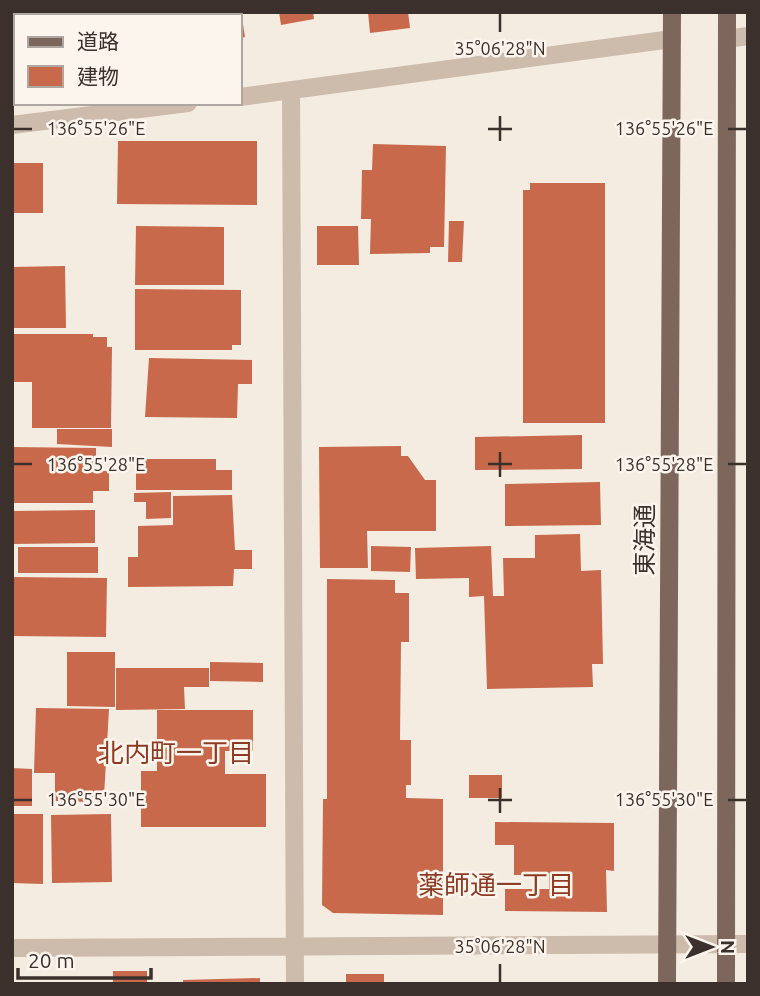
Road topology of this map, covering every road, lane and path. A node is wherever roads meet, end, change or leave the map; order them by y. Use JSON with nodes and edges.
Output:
{"nodes":[{"id":1,"x":671,"y":12,"type":"edge"},
{"id":2,"x":727,"y":12,"type":"edge"},
{"id":3,"x":748,"y":36,"type":"edge"},
{"id":4,"x":672,"y":39,"type":"junction"},
{"id":5,"x":727,"y":39,"type":"junction"},
{"id":6,"x":291,"y":91,"type":"junction"},
{"id":7,"x":242,"y":97,"type":"edge"},
{"id":8,"x":172,"y":105,"type":"edge"},
{"id":9,"x":12,"y":125,"type":"edge"},
{"id":10,"x":667,"y":944,"type":"junction"},
{"id":11,"x":726,"y":944,"type":"junction"},
{"id":12,"x":748,"y":944,"type":"edge"},
{"id":13,"x":295,"y":946,"type":"junction"},
{"id":14,"x":12,"y":948,"type":"edge"},
{"id":15,"x":295,"y":984,"type":"edge"},
{"id":16,"x":667,"y":984,"type":"edge"},
{"id":17,"x":726,"y":984,"type":"edge"}],
"edges":[{"from":1,"to":4,"type":"main road","name":"東海通"},
{"from":2,"to":5,"type":"main road"},
{"from":3,"to":5,"type":"street"},
{"from":4,"to":6,"type":"street"},
{"from":4,"to":10,"type":"main road","name":"東海通"},
{"from":5,"to":11,"type":"main road"},
{"from":6,"to":7,"type":"street"},
{"from":6,"to":13,"type":"street"},
{"from":8,"to":9,"type":"street"},
{"from":10,"to":11,"type":"street"},
{"from":10,"to":13,"type":"street"},
{"from":10,"to":16,"type":"main road","name":"東海通"},
{"from":11,"to":12,"type":"street"},
{"from":11,"to":17,"type":"main road"},
{"from":13,"to":14,"type":"street"},
{"from":13,"to":15,"type":"street"}]}
